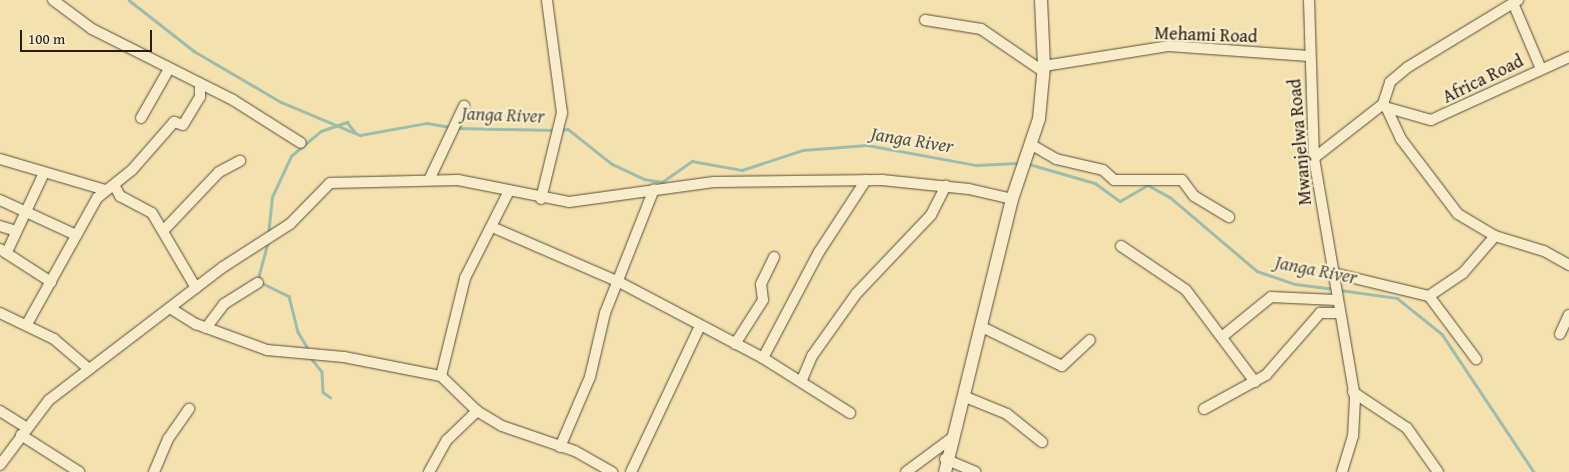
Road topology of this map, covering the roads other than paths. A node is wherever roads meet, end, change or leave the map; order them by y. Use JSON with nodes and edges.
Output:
{"nodes":[{"id":1,"x":53,"y":0,"type":"edge"},
{"id":2,"x":547,"y":0,"type":"edge"},
{"id":3,"x":1041,"y":0,"type":"edge"},
{"id":4,"x":1309,"y":0,"type":"edge"},
{"id":5,"x":1515,"y":1,"type":"edge"},
{"id":6,"x":925,"y":20,"type":"dead end"},
{"id":7,"x":1308,"y":56,"type":"junction"},
{"id":8,"x":1569,"y":57,"type":"edge"},
{"id":9,"x":1541,"y":68,"type":"junction"},
{"id":10,"x":168,"y":69,"type":"junction"},
{"id":11,"x":1044,"y":69,"type":"junction"},
{"id":12,"x":200,"y":84,"type":"junction"},
{"id":13,"x":464,"y":106,"type":"dead end"},
{"id":14,"x":1385,"y":107,"type":"junction"},
{"id":15,"x":141,"y":118,"type":"dead end"},
{"id":16,"x":301,"y":144,"type":"dead end"},
{"id":17,"x":1031,"y":148,"type":"junction"},
{"id":18,"x":1314,"y":158,"type":"junction"},
{"id":19,"x":0,"y":159,"type":"edge"},
{"id":20,"x":240,"y":161,"type":"dead end"},
{"id":21,"x":44,"y":173,"type":"junction"},
{"id":22,"x":430,"y":178,"type":"junction"},
{"id":23,"x":866,"y":180,"type":"junction"},
{"id":24,"x":946,"y":186,"type":"junction"},
{"id":25,"x":109,"y":188,"type":"junction"},
{"id":26,"x":654,"y":189,"type":"junction"},
{"id":27,"x":508,"y":191,"type":"junction"},
{"id":28,"x":541,"y":199,"type":"junction"},
{"id":29,"x":1012,"y":199,"type":"junction"},
{"id":30,"x":0,"y":200,"type":"edge"},
{"id":31,"x":28,"y":211,"type":"junction"},
{"id":32,"x":1230,"y":217,"type":"dead end"},
{"id":33,"x":0,"y":226,"type":"edge"},
{"id":34,"x":492,"y":227,"type":"junction"},
{"id":35,"x":16,"y":231,"type":"junction"},
{"id":36,"x":163,"y":231,"type":"junction"},
{"id":37,"x":76,"y":235,"type":"junction"},
{"id":38,"x":1495,"y":236,"type":"junction"},
{"id":39,"x":1121,"y":246,"type":"dead end"},
{"id":40,"x":3,"y":250,"type":"edge"},
{"id":41,"x":774,"y":257,"type":"dead end"},
{"id":42,"x":1569,"y":266,"type":"edge"},
{"id":43,"x":1333,"y":277,"type":"junction"},
{"id":44,"x":617,"y":281,"type":"junction"},
{"id":45,"x":51,"y":282,"type":"junction"},
{"id":46,"x":258,"y":283,"type":"dead end"},
{"id":47,"x":196,"y":288,"type":"junction"},
{"id":48,"x":1429,"y":296,"type":"junction"},
{"id":49,"x":1336,"y":300,"type":"junction"},
{"id":50,"x":170,"y":308,"type":"junction"},
{"id":51,"x":0,"y":313,"type":"edge"},
{"id":52,"x":1338,"y":313,"type":"junction"},
{"id":53,"x":1569,"y":316,"type":"edge"},
{"id":54,"x":27,"y":324,"type":"junction"},
{"id":55,"x":700,"y":326,"type":"junction"},
{"id":56,"x":982,"y":327,"type":"junction"},
{"id":57,"x":206,"y":328,"type":"junction"},
{"id":58,"x":1560,"y":334,"type":"dead end"},
{"id":59,"x":1223,"y":336,"type":"junction"},
{"id":60,"x":1090,"y":340,"type":"dead end"},
{"id":61,"x":736,"y":344,"type":"junction"},
{"id":62,"x":764,"y":358,"type":"junction"},
{"id":63,"x":1476,"y":359,"type":"dead end"},
{"id":64,"x":89,"y":369,"type":"junction"},
{"id":65,"x":441,"y":376,"type":"junction"},
{"id":66,"x":801,"y":382,"type":"junction"},
{"id":67,"x":1255,"y":382,"type":"junction"},
{"id":68,"x":1353,"y":392,"type":"junction"},
{"id":69,"x":963,"y":396,"type":"junction"},
{"id":70,"x":189,"y":409,"type":"dead end"},
{"id":71,"x":1204,"y":409,"type":"dead end"},
{"id":72,"x":0,"y":411,"type":"edge"},
{"id":73,"x":477,"y":411,"type":"junction"},
{"id":74,"x":850,"y":413,"type":"dead end"},
{"id":75,"x":24,"y":431,"type":"junction"},
{"id":76,"x":952,"y":438,"type":"junction"},
{"id":77,"x":1042,"y":442,"type":"dead end"},
{"id":78,"x":560,"y":447,"type":"junction"},
{"id":79,"x":945,"y":459,"type":"junction"},
{"id":80,"x":0,"y":464,"type":"edge"},
{"id":81,"x":432,"y":471,"type":"edge"},
{"id":82,"x":78,"y":472,"type":"edge"},
{"id":83,"x":154,"y":472,"type":"edge"},
{"id":84,"x":612,"y":472,"type":"edge"},
{"id":85,"x":631,"y":472,"type":"edge"},
{"id":86,"x":906,"y":472,"type":"edge"},
{"id":87,"x":944,"y":472,"type":"edge"},
{"id":88,"x":975,"y":472,"type":"edge"},
{"id":89,"x":1342,"y":472,"type":"edge"},
{"id":90,"x":1438,"y":472,"type":"edge"}],
"edges":[{"from":1,"to":10,"type":"street"},
{"from":2,"to":28,"type":"street"},
{"from":3,"to":11,"type":"street"},
{"from":4,"to":7,"type":"street","name":"Mwanjelwa Road"},
{"from":5,"to":9,"type":"street"},
{"from":5,"to":14,"type":"street"},
{"from":6,"to":11,"type":"street"},
{"from":7,"to":11,"type":"street","name":"Mehami Road"},
{"from":7,"to":18,"type":"street","name":"Mwanjelwa Road"},
{"from":8,"to":9,"type":"street","name":"Africa Road"},
{"from":9,"to":14,"type":"street","name":"Africa Road"},
{"from":10,"to":12,"type":"street"},
{"from":10,"to":15,"type":"street"},
{"from":11,"to":17,"type":"street"},
{"from":12,"to":16,"type":"street"},
{"from":12,"to":25,"type":"street"},
{"from":13,"to":22,"type":"street"},
{"from":14,"to":18,"type":"street"},
{"from":14,"to":38,"type":"street"},
{"from":17,"to":29,"type":"street"},
{"from":17,"to":32,"type":"street"},
{"from":18,"to":43,"type":"street","name":"Mwanjelwa Road"},
{"from":19,"to":21,"type":"street"},
{"from":20,"to":36,"type":"street"},
{"from":21,"to":25,"type":"street"},
{"from":21,"to":31,"type":"street"},
{"from":22,"to":27,"type":"street"},
{"from":22,"to":47,"type":"street"},
{"from":23,"to":24,"type":"street"},
{"from":23,"to":26,"type":"street"},
{"from":23,"to":62,"type":"street"},
{"from":24,"to":29,"type":"street"},
{"from":24,"to":66,"type":"street"},
{"from":25,"to":36,"type":"street"},
{"from":25,"to":37,"type":"street"},
{"from":26,"to":28,"type":"street"},
{"from":26,"to":44,"type":"street"},
{"from":27,"to":28,"type":"street"},
{"from":27,"to":34,"type":"street"},
{"from":29,"to":56,"type":"street"},
{"from":30,"to":31,"type":"street"},
{"from":31,"to":35,"type":"street"},
{"from":31,"to":37,"type":"street"},
{"from":33,"to":35,"type":"street"},
{"from":34,"to":44,"type":"street"},
{"from":34,"to":65,"type":"street"},
{"from":35,"to":40,"type":"street"},
{"from":36,"to":47,"type":"street"},
{"from":37,"to":45,"type":"street"},
{"from":38,"to":42,"type":"street"},
{"from":38,"to":48,"type":"street"},
{"from":39,"to":59,"type":"street"},
{"from":40,"to":45,"type":"street"},
{"from":41,"to":61,"type":"street"},
{"from":43,"to":48,"type":"street"},
{"from":43,"to":49,"type":"street","name":"Mwanjelwa Road"},
{"from":44,"to":55,"type":"street"},
{"from":44,"to":78,"type":"street"},
{"from":45,"to":54,"type":"street"},
{"from":46,"to":57,"type":"street"},
{"from":47,"to":50,"type":"street"},
{"from":48,"to":63,"type":"street"},
{"from":49,"to":52,"type":"street","name":"Mwanjelwa Road"},
{"from":49,"to":59,"type":"street"},
{"from":50,"to":57,"type":"street"},
{"from":50,"to":64,"type":"street"},
{"from":51,"to":54,"type":"street"},
{"from":52,"to":67,"type":"street"},
{"from":52,"to":68,"type":"street","name":"Mwanjelwa Road"},
{"from":53,"to":58,"type":"street"},
{"from":54,"to":64,"type":"street"},
{"from":55,"to":61,"type":"street"},
{"from":55,"to":85,"type":"street"},
{"from":56,"to":60,"type":"street"},
{"from":56,"to":69,"type":"street"},
{"from":57,"to":65,"type":"street"},
{"from":59,"to":67,"type":"street"},
{"from":61,"to":62,"type":"street"},
{"from":62,"to":66,"type":"street"},
{"from":64,"to":75,"type":"street"},
{"from":65,"to":73,"type":"street"},
{"from":66,"to":74,"type":"street"},
{"from":67,"to":71,"type":"street"},
{"from":68,"to":89,"type":"street","name":"Mwanjelwa Road"},
{"from":68,"to":90,"type":"street"},
{"from":69,"to":76,"type":"street"},
{"from":69,"to":77,"type":"street"},
{"from":70,"to":83,"type":"street"},
{"from":72,"to":75,"type":"street"},
{"from":73,"to":78,"type":"street"},
{"from":73,"to":81,"type":"street"},
{"from":75,"to":80,"type":"street"},
{"from":75,"to":82,"type":"street"},
{"from":76,"to":79,"type":"street"},
{"from":76,"to":86,"type":"street"},
{"from":78,"to":84,"type":"street"},
{"from":79,"to":87,"type":"street"},
{"from":79,"to":88,"type":"street"}]}
